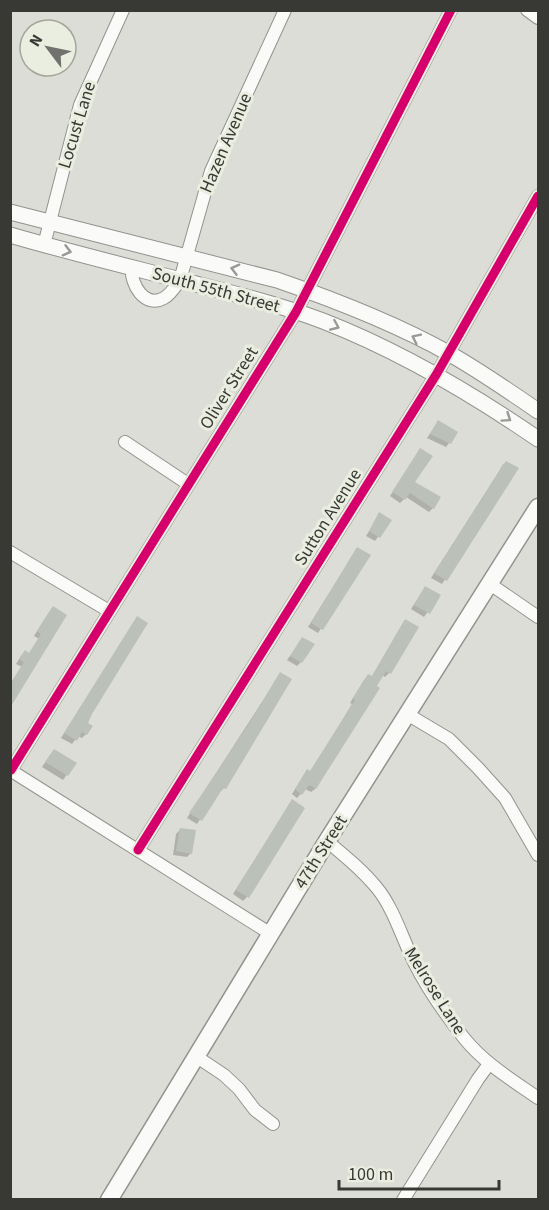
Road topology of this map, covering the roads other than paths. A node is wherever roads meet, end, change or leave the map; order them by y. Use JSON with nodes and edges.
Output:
{"nodes":[{"id":1,"x":123,"y":10,"type":"edge"},
{"id":2,"x":285,"y":10,"type":"edge"},
{"id":3,"x":451,"y":10,"type":"edge"},
{"id":4,"x":527,"y":10,"type":"edge"},
{"id":5,"x":538,"y":18,"type":"edge"},
{"id":6,"x":538,"y":196,"type":"edge"},
{"id":7,"x":10,"y":212,"type":"edge"},
{"id":8,"x":49,"y":222,"type":"junction"},
{"id":9,"x":10,"y":235,"type":"edge"},
{"id":10,"x":44,"y":245,"type":"junction"},
{"id":11,"x":186,"y":256,"type":"junction"},
{"id":12,"x":132,"y":268,"type":"junction"},
{"id":13,"x":180,"y":280,"type":"junction"},
{"id":14,"x":308,"y":291,"type":"junction"},
{"id":15,"x":296,"y":312,"type":"junction"},
{"id":16,"x":448,"y":353,"type":"junction"},
{"id":17,"x":436,"y":375,"type":"junction"},
{"id":18,"x":538,"y":411,"type":"edge"},
{"id":19,"x":538,"y":439,"type":"edge"},
{"id":20,"x":125,"y":442,"type":"dead end"},
{"id":21,"x":188,"y":484,"type":"junction"},
{"id":22,"x":538,"y":507,"type":"edge"},
{"id":23,"x":10,"y":552,"type":"edge"},
{"id":24,"x":490,"y":584,"type":"junction"},
{"id":25,"x":109,"y":611,"type":"junction"},
{"id":26,"x":538,"y":617,"type":"edge"},
{"id":27,"x":407,"y":714,"type":"junction"},
{"id":28,"x":11,"y":770,"type":"edge"},
{"id":29,"x":327,"y":841,"type":"junction"},
{"id":30,"x":138,"y":850,"type":"junction"},
{"id":31,"x":538,"y":855,"type":"edge"},
{"id":32,"x":271,"y":934,"type":"junction"},
{"id":33,"x":197,"y":1057,"type":"junction"},
{"id":34,"x":489,"y":1064,"type":"junction"},
{"id":35,"x":538,"y":1098,"type":"edge"},
{"id":36,"x":273,"y":1124,"type":"dead end"},
{"id":37,"x":110,"y":1199,"type":"edge"},
{"id":38,"x":403,"y":1200,"type":"edge"}],
"edges":[{"from":1,"to":8,"type":"street","name":"Locust Lane"},
{"from":2,"to":11,"type":"street","name":"Hazen Avenue"},
{"from":3,"to":14,"type":"street","name":"Oliver Street"},
{"from":4,"to":5,"type":"street"},
{"from":6,"to":16,"type":"street","name":"Sutton Avenue"},
{"from":7,"to":8,"type":"street","name":"South 55th Street"},
{"from":8,"to":10,"type":"street","name":"Locust Lane"},
{"from":8,"to":11,"type":"street","name":"South 55th Street"},
{"from":9,"to":10,"type":"street","name":"South 55th Street"},
{"from":10,"to":12,"type":"street","name":"South 55th Street","one_way":true},
{"from":11,"to":13,"type":"street","name":"Hazen Avenue"},
{"from":14,"to":11,"type":"street","name":"South 55th Street","one_way":true},
{"from":12,"to":13,"type":"street","name":"South 55th Street"},
{"from":12,"to":13,"type":"street"},
{"from":13,"to":15,"type":"street","name":"South 55th Street"},
{"from":14,"to":15,"type":"street","name":"Oliver Street"},
{"from":16,"to":14,"type":"street","name":"South 55th Street","one_way":true},
{"from":15,"to":17,"type":"street","name":"South 55th Street","one_way":true},
{"from":15,"to":21,"type":"street","name":"Oliver Street"},
{"from":16,"to":17,"type":"street","name":"Sutton Avenue"},
{"from":16,"to":18,"type":"street","name":"South 55th Street"},
{"from":17,"to":19,"type":"street","name":"South 55th Street","one_way":true},
{"from":17,"to":30,"type":"street","name":"Sutton Avenue"},
{"from":20,"to":21,"type":"street"},
{"from":21,"to":25,"type":"street","name":"Oliver Street"},
{"from":22,"to":24,"type":"main road","name":"47th Street"},
{"from":23,"to":25,"type":"street"},
{"from":24,"to":26,"type":"street"},
{"from":24,"to":27,"type":"main road","name":"47th Street"},
{"from":25,"to":28,"type":"street","name":"Oliver Street"},
{"from":27,"to":29,"type":"main road","name":"47th Street"},
{"from":27,"to":31,"type":"street"},
{"from":28,"to":30,"type":"street"},
{"from":29,"to":32,"type":"main road","name":"47th Street"},
{"from":29,"to":34,"type":"street","name":"Melrose Lane"},
{"from":30,"to":32,"type":"street"},
{"from":32,"to":33,"type":"main road","name":"47th Street"},
{"from":33,"to":36,"type":"street"},
{"from":33,"to":37,"type":"main road","name":"47th Street"},
{"from":34,"to":35,"type":"street","name":"Melrose Lane"},
{"from":34,"to":38,"type":"street"}]}
